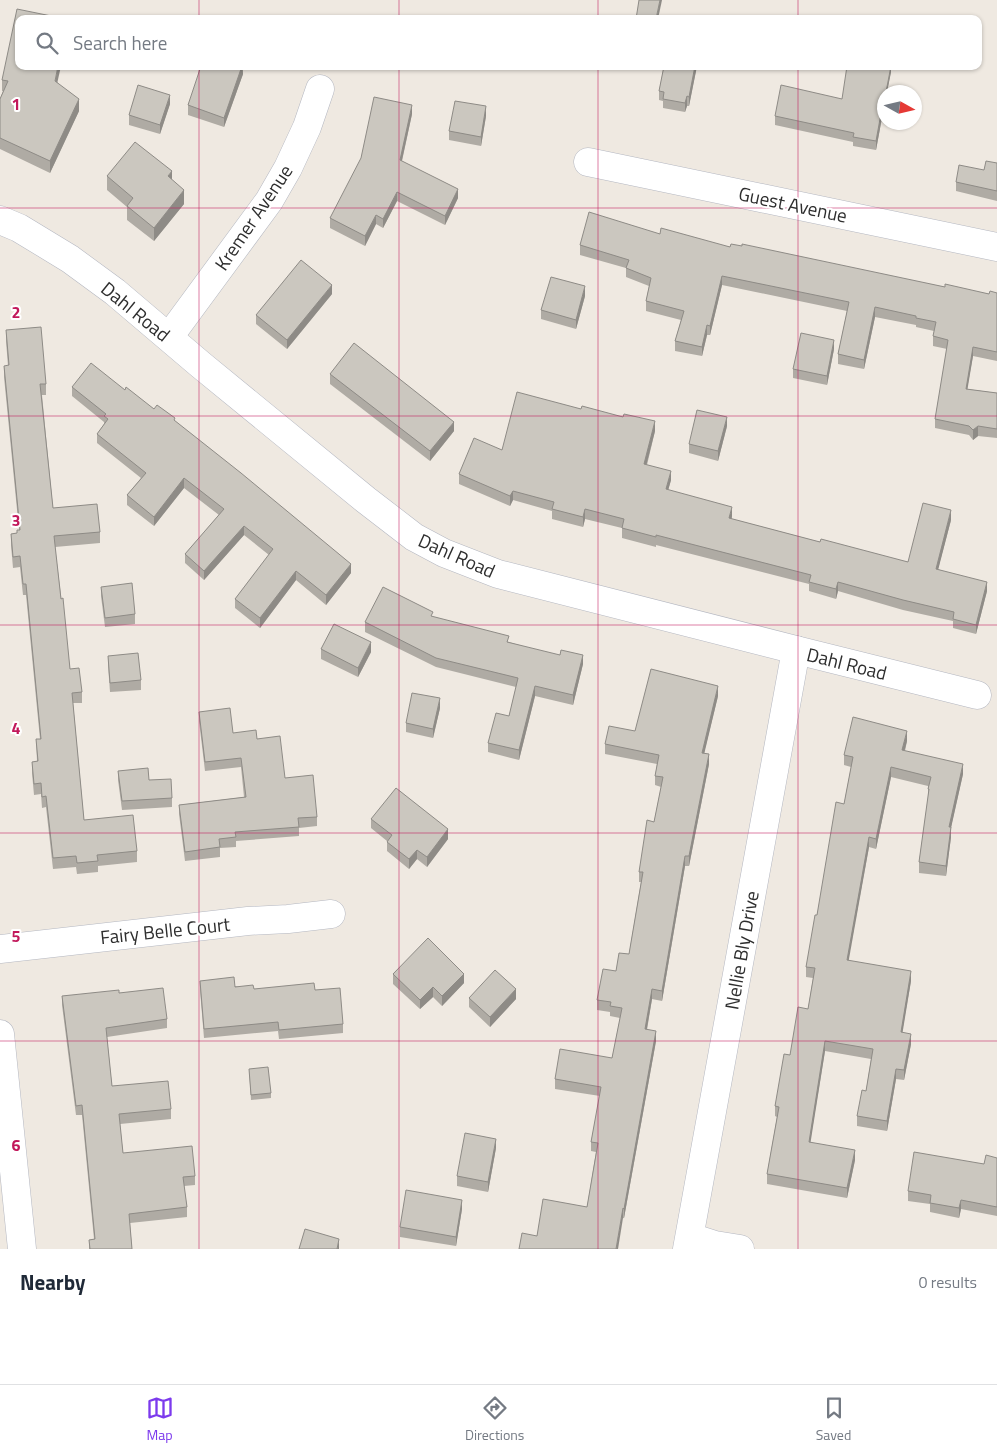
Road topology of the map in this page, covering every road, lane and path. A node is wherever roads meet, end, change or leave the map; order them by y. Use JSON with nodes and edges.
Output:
{"nodes":[{"id":1,"x":320,"y":89,"type":"dead end"},
{"id":2,"x":588,"y":162,"type":"dead end"},
{"id":3,"x":0,"y":220,"type":"edge"},
{"id":4,"x":997,"y":247,"type":"edge"},
{"id":5,"x":169,"y":337,"type":"junction"},
{"id":6,"x":796,"y":650,"type":"junction"},
{"id":7,"x":977,"y":695,"type":"dead end"},
{"id":8,"x":331,"y":914,"type":"dead end"},
{"id":9,"x":0,"y":949,"type":"edge"},
{"id":10,"x":0,"y":1034,"type":"edge"},
{"id":11,"x":688,"y":1243,"type":"edge"},
{"id":12,"x":22,"y":1249,"type":"edge"},
{"id":13,"x":740,"y":1249,"type":"edge"}],
"edges":[{"from":1,"to":5,"type":"street","name":"Kremer Avenue"},
{"from":2,"to":4,"type":"street","name":"Guest Avenue"},
{"from":3,"to":5,"type":"street","name":"Dahl Road"},
{"from":5,"to":6,"type":"street","name":"Dahl Road"},
{"from":6,"to":7,"type":"street","name":"Dahl Road"},
{"from":6,"to":11,"type":"street","name":"Nellie Bly Drive"},
{"from":8,"to":9,"type":"street","name":"Fairy Belle Court"},
{"from":10,"to":12,"type":"street"},
{"from":11,"to":13,"type":"street"}]}
